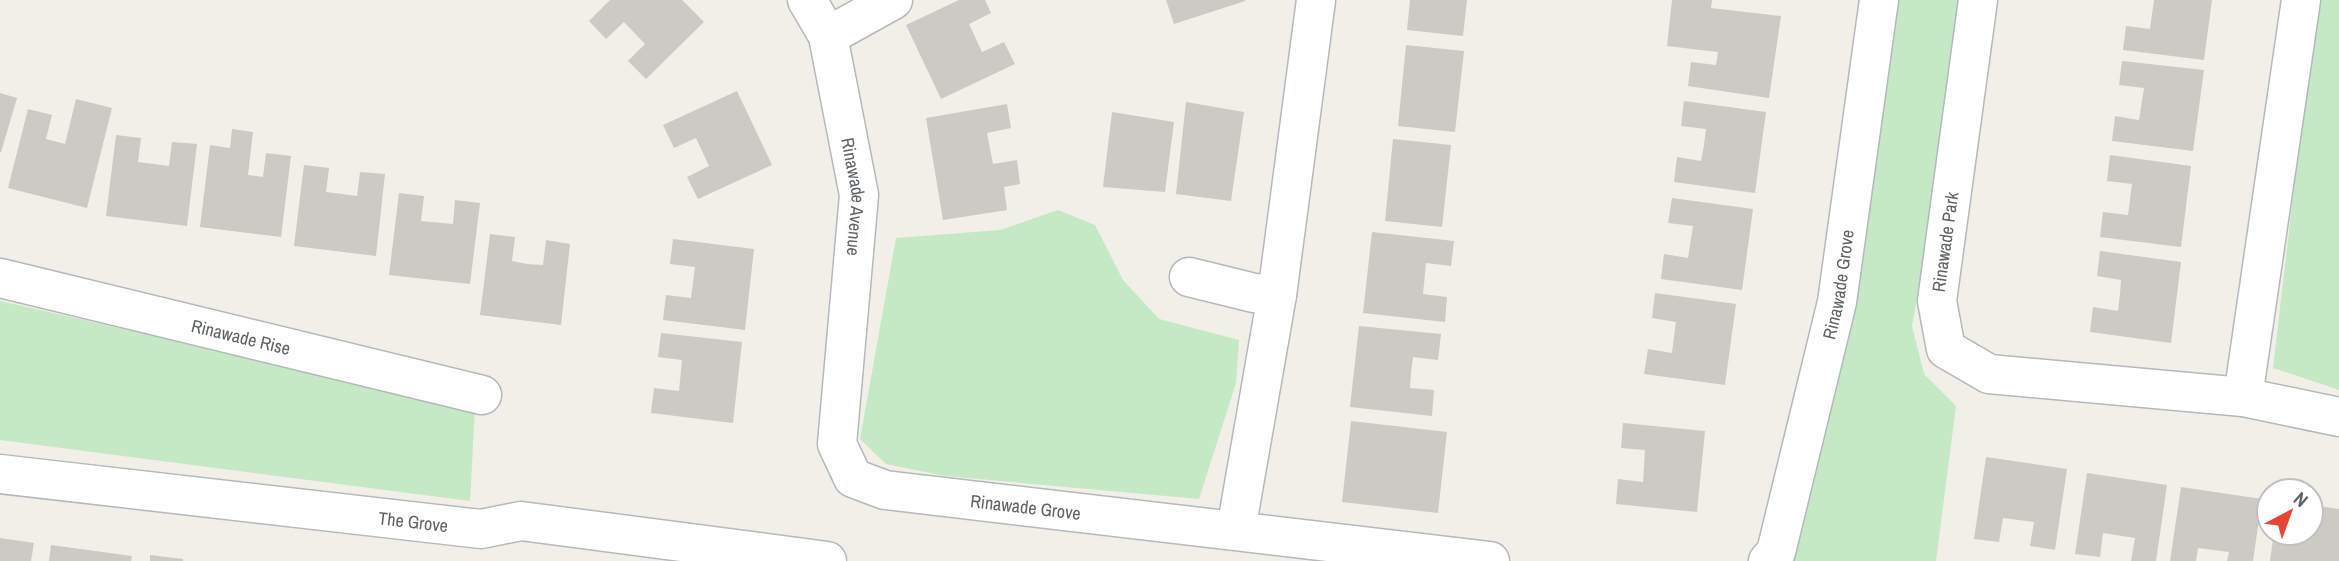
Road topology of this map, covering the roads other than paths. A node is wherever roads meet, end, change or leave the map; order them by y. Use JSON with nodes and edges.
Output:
{"nodes":[{"id":1,"x":807,"y":0,"type":"edge"},
{"id":2,"x":893,"y":0,"type":"edge"},
{"id":3,"x":1316,"y":0,"type":"edge"},
{"id":4,"x":1879,"y":0,"type":"edge"},
{"id":5,"x":1978,"y":0,"type":"edge"},
{"id":6,"x":2301,"y":0,"type":"edge"},
{"id":7,"x":828,"y":36,"type":"junction"},
{"id":8,"x":1189,"y":277,"type":"dead end"},
{"id":9,"x":0,"y":278,"type":"edge"},
{"id":10,"x":1277,"y":295,"type":"junction"},
{"id":11,"x":482,"y":395,"type":"dead end"},
{"id":12,"x":2243,"y":397,"type":"junction"},
{"id":13,"x":2339,"y":417,"type":"edge"},
{"id":14,"x":837,"y":444,"type":"joint"},
{"id":15,"x":0,"y":474,"type":"edge"},
{"id":16,"x":1236,"y":530,"type":"junction"},
{"id":17,"x":474,"y":545,"type":"edge"},
{"id":18,"x":827,"y":561,"type":"edge"},
{"id":19,"x":1490,"y":561,"type":"edge"},
{"id":20,"x":1768,"y":561,"type":"edge"}],
"edges":[{"from":1,"to":7,"type":"street","name":"Rinawade Avenue"},
{"from":2,"to":7,"type":"street"},
{"from":3,"to":10,"type":"street"},
{"from":4,"to":20,"type":"street","name":"Rinawade Grove"},
{"from":5,"to":12,"type":"street","name":"Rinawade Park"},
{"from":6,"to":12,"type":"street"},
{"from":7,"to":14,"type":"street","name":"Rinawade Avenue"},
{"from":8,"to":10,"type":"street"},
{"from":9,"to":11,"type":"street","name":"Rinawade Rise"},
{"from":10,"to":16,"type":"street"},
{"from":12,"to":13,"type":"street","name":"Rinawade Park"},
{"from":14,"to":16,"type":"street","name":"Rinawade Grove"},
{"from":15,"to":17,"type":"street","name":"The Grove"},
{"from":16,"to":19,"type":"street","name":"Rinawade Grove"},
{"from":17,"to":18,"type":"street","name":"The Grove"}]}
